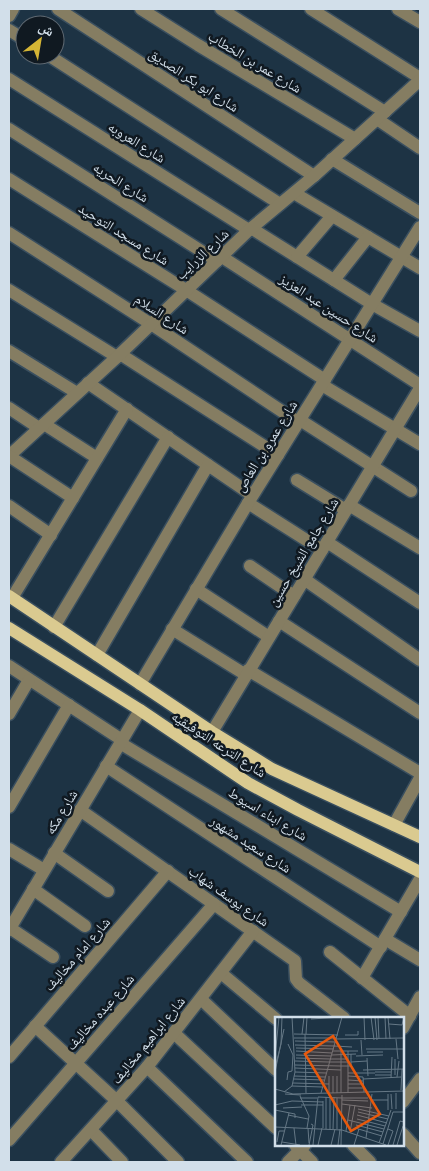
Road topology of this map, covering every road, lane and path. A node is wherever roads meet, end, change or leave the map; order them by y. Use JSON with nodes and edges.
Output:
{"nodes":[{"id":1,"x":13,"y":9,"type":"edge"},
{"id":2,"x":58,"y":9,"type":"edge"},
{"id":3,"x":141,"y":9,"type":"edge"},
{"id":4,"x":221,"y":9,"type":"edge"},
{"id":5,"x":311,"y":9,"type":"edge"},
{"id":6,"x":398,"y":9,"type":"edge"},
{"id":7,"x":9,"y":16,"type":"edge"},
{"id":8,"x":420,"y":22,"type":"edge"},
{"id":9,"x":64,"y":65,"type":"edge"},
{"id":10,"x":9,"y":79,"type":"edge"},
{"id":11,"x":420,"y":79,"type":"edge"},
{"id":12,"x":381,"y":116,"type":"junction"},
{"id":13,"x":9,"y":129,"type":"edge"},
{"id":14,"x":354,"y":139,"type":"junction"},
{"id":15,"x":420,"y":148,"type":"edge"},
{"id":16,"x":332,"y":159,"type":"junction"},
{"id":17,"x":314,"y":176,"type":"junction"},
{"id":18,"x":9,"y":179,"type":"edge"},
{"id":19,"x":294,"y":193,"type":"junction"},
{"id":20,"x":280,"y":204,"type":"junction"},
{"id":21,"x":420,"y":213,"type":"edge"},
{"id":22,"x":332,"y":216,"type":"junction"},
{"id":23,"x":420,"y":227,"type":"edge"},
{"id":24,"x":250,"y":229,"type":"junction"},
{"id":25,"x":9,"y":233,"type":"edge"},
{"id":26,"x":368,"y":237,"type":"junction"},
{"id":27,"x":402,"y":256,"type":"junction"},
{"id":28,"x":297,"y":257,"type":"junction"},
{"id":29,"x":219,"y":259,"type":"junction"},
{"id":30,"x":420,"y":268,"type":"edge"},
{"id":31,"x":334,"y":280,"type":"junction"},
{"id":32,"x":9,"y":290,"type":"edge"},
{"id":33,"x":186,"y":290,"type":"junction"},
{"id":34,"x":372,"y":304,"type":"junction"},
{"id":35,"x":151,"y":324,"type":"junction"},
{"id":36,"x":420,"y":330,"type":"edge"},
{"id":37,"x":350,"y":339,"type":"junction"},
{"id":38,"x":9,"y":351,"type":"edge"},
{"id":39,"x":118,"y":355,"type":"junction"},
{"id":40,"x":323,"y":382,"type":"junction"},
{"id":41,"x":88,"y":383,"type":"junction"},
{"id":42,"x":420,"y":386,"type":"edge"},
{"id":43,"x":76,"y":394,"type":"junction"},
{"id":44,"x":9,"y":408,"type":"edge"},
{"id":45,"x":127,"y":409,"type":"junction"},
{"id":46,"x":299,"y":421,"type":"junction"},
{"id":47,"x":41,"y":426,"type":"junction"},
{"id":48,"x":395,"y":429,"type":"junction"},
{"id":49,"x":168,"y":437,"type":"junction"},
{"id":50,"x":420,"y":444,"type":"edge"},
{"id":51,"x":278,"y":455,"type":"junction"},
{"id":52,"x":9,"y":456,"type":"edge"},
{"id":53,"x":97,"y":458,"type":"junction"},
{"id":54,"x":208,"y":465,"type":"junction"},
{"id":55,"x":373,"y":466,"type":"junction"},
{"id":56,"x":297,"y":480,"type":"dead end"},
{"id":57,"x":411,"y":491,"type":"dead end"},
{"id":58,"x":73,"y":498,"type":"junction"},
{"id":59,"x":250,"y":499,"type":"junction"},
{"id":60,"x":9,"y":506,"type":"edge"},
{"id":61,"x":348,"y":507,"type":"junction"},
{"id":62,"x":51,"y":535,"type":"junction"},
{"id":63,"x":324,"y":546,"type":"junction"},
{"id":64,"x":420,"y":547,"type":"edge"},
{"id":65,"x":250,"y":566,"type":"dead end"},
{"id":66,"x":304,"y":580,"type":"junction"},
{"id":67,"x":196,"y":589,"type":"junction"},
{"id":68,"x":294,"y":596,"type":"junction"},
{"id":69,"x":10,"y":597,"type":"edge"},
{"id":70,"x":420,"y":603,"type":"edge"},
{"id":71,"x":279,"y":621,"type":"junction"},
{"id":72,"x":54,"y":627,"type":"junction"},
{"id":73,"x":9,"y":628,"type":"edge"},
{"id":74,"x":172,"y":629,"type":"junction"},
{"id":75,"x":269,"y":636,"type":"junction"},
{"id":76,"x":97,"y":655,"type":"junction"},
{"id":77,"x":420,"y":660,"type":"edge"},
{"id":78,"x":9,"y":666,"type":"edge"},
{"id":79,"x":247,"y":673,"type":"junction"},
{"id":80,"x":29,"y":680,"type":"junction"},
{"id":81,"x":140,"y":684,"type":"junction"},
{"id":82,"x":68,"y":705,"type":"junction"},
{"id":83,"x":140,"y":710,"type":"junction"},
{"id":84,"x":420,"y":713,"type":"edge"},
{"id":85,"x":9,"y":714,"type":"edge"},
{"id":86,"x":212,"y":732,"type":"junction"},
{"id":87,"x":121,"y":741,"type":"junction"},
{"id":88,"x":106,"y":766,"type":"junction"},
{"id":89,"x":420,"y":773,"type":"edge"},
{"id":90,"x":420,"y":778,"type":"edge"},
{"id":91,"x":9,"y":807,"type":"edge"},
{"id":92,"x":80,"y":810,"type":"junction"},
{"id":93,"x":394,"y":825,"type":"junction"},
{"id":94,"x":420,"y":837,"type":"edge"},
{"id":95,"x":9,"y":849,"type":"edge"},
{"id":96,"x":54,"y":853,"type":"junction"},
{"id":97,"x":44,"y":870,"type":"junction"},
{"id":98,"x":168,"y":871,"type":"junction"},
{"id":99,"x":420,"y":872,"type":"edge"},
{"id":100,"x":420,"y":879,"type":"edge"},
{"id":101,"x":32,"y":890,"type":"junction"},
{"id":102,"x":108,"y":892,"type":"dead end"},
{"id":103,"x":214,"y":904,"type":"junction"},
{"id":104,"x":401,"y":912,"type":"junction"},
{"id":105,"x":85,"y":926,"type":"dead end"},
{"id":106,"x":10,"y":929,"type":"edge"},
{"id":107,"x":253,"y":931,"type":"junction"},
{"id":108,"x":383,"y":943,"type":"junction"},
{"id":109,"x":330,"y":952,"type":"dead end"},
{"id":110,"x":53,"y":957,"type":"dead end"},
{"id":111,"x":420,"y":960,"type":"edge"},
{"id":112,"x":221,"y":973,"type":"junction"},
{"id":113,"x":362,"y":978,"type":"junction"},
{"id":114,"x":420,"y":997,"type":"edge"},
{"id":115,"x":201,"y":999,"type":"junction"},
{"id":116,"x":410,"y":1016,"type":"junction"},
{"id":117,"x":343,"y":1017,"type":"edge"},
{"id":118,"x":275,"y":1018,"type":"edge"},
{"id":119,"x":35,"y":1026,"type":"junction"},
{"id":120,"x":404,"y":1026,"type":"edge"},
{"id":121,"x":174,"y":1033,"type":"junction"},
{"id":122,"x":9,"y":1057,"type":"edge"},
{"id":123,"x":75,"y":1063,"type":"junction"},
{"id":124,"x":146,"y":1067,"type":"junction"},
{"id":125,"x":275,"y":1069,"type":"edge"},
{"id":126,"x":420,"y":1079,"type":"edge"},
{"id":127,"x":117,"y":1101,"type":"junction"},
{"id":128,"x":404,"y":1101,"type":"edge"},
{"id":129,"x":275,"y":1127,"type":"edge"},
{"id":130,"x":91,"y":1130,"type":"junction"},
{"id":131,"x":404,"y":1135,"type":"edge"},
{"id":132,"x":9,"y":1140,"type":"edge"},
{"id":133,"x":354,"y":1146,"type":"edge"},
{"id":134,"x":300,"y":1147,"type":"edge"},
{"id":135,"x":420,"y":1151,"type":"edge"},
{"id":136,"x":62,"y":1162,"type":"edge"},
{"id":137,"x":122,"y":1162,"type":"edge"},
{"id":138,"x":178,"y":1162,"type":"edge"},
{"id":139,"x":247,"y":1162,"type":"edge"},
{"id":140,"x":288,"y":1162,"type":"edge"},
{"id":141,"x":312,"y":1162,"type":"edge"},
{"id":142,"x":370,"y":1162,"type":"edge"}],
"edges":[{"from":1,"to":7,"type":"street"},
{"from":2,"to":17,"type":"street","name":"شارع ابو بكر الصديق"},
{"from":3,"to":14,"type":"street","name":"شارع عمر بن الخطاب"},
{"from":4,"to":12,"type":"street"},
{"from":5,"to":11,"type":"street"},
{"from":6,"to":8,"type":"street"},
{"from":9,"to":20,"type":"street"},
{"from":10,"to":24,"type":"street","name":"شارع العروبه"},
{"from":11,"to":12,"type":"street","name":"شارع الزرايب"},
{"from":12,"to":14,"type":"street","name":"شارع الزرايب"},
{"from":12,"to":15,"type":"street"},
{"from":13,"to":29,"type":"street","name":"شارع الحريه"},
{"from":14,"to":16,"type":"street","name":"شارع الزرايب"},
{"from":16,"to":17,"type":"street","name":"شارع الزرايب"},
{"from":16,"to":21,"type":"street"},
{"from":17,"to":19,"type":"street","name":"شارع الزرايب"},
{"from":18,"to":33,"type":"street","name":"شارع مسجد التوحيد"},
{"from":19,"to":20,"type":"street","name":"شارع الزرايب"},
{"from":19,"to":22,"type":"street"},
{"from":20,"to":24,"type":"street","name":"شارع الزرايب"},
{"from":22,"to":26,"type":"street"},
{"from":22,"to":28,"type":"street"},
{"from":23,"to":27,"type":"street","name":"شارع عمرو بن العاص"},
{"from":24,"to":28,"type":"street","name":"شارع العروبه"},
{"from":24,"to":29,"type":"street","name":"شارع الزرايب"},
{"from":25,"to":35,"type":"street","name":"شارع السلام"},
{"from":26,"to":27,"type":"street"},
{"from":26,"to":31,"type":"street"},
{"from":27,"to":30,"type":"street"},
{"from":27,"to":34,"type":"street","name":"شارع عمرو بن العاص"},
{"from":28,"to":31,"type":"street","name":"شارع العروبه"},
{"from":29,"to":33,"type":"street","name":"شارع الزرايب"},
{"from":29,"to":37,"type":"street","name":"شارع حسين عبد العزيز"},
{"from":31,"to":34,"type":"street","name":"شارع العروبه"},
{"from":32,"to":39,"type":"street"},
{"from":33,"to":35,"type":"street","name":"شارع الزرايب"},
{"from":33,"to":40,"type":"street","name":"شارع مسجد التوحيد"},
{"from":34,"to":36,"type":"street","name":"شارع العروبه"},
{"from":34,"to":37,"type":"street","name":"شارع عمرو بن العاص"},
{"from":35,"to":39,"type":"street","name":"شارع الزرايب"},
{"from":35,"to":46,"type":"street","name":"شارع السلام"},
{"from":37,"to":40,"type":"street","name":"شارع عمرو بن العاص"},
{"from":37,"to":42,"type":"street","name":"شارع حسين عبد العزيز"},
{"from":38,"to":43,"type":"street"},
{"from":39,"to":41,"type":"street","name":"شارع الزرايب"},
{"from":39,"to":51,"type":"street"},
{"from":40,"to":46,"type":"street","name":"شارع عمرو بن العاص"},
{"from":40,"to":48,"type":"street","name":"شارع مسجد التوحيد"},
{"from":41,"to":43,"type":"street","name":"شارع الزرايب"},
{"from":41,"to":45,"type":"street"},
{"from":42,"to":48,"type":"street","name":"شارع جامع الشيخ حسين"},
{"from":43,"to":47,"type":"street","name":"شارع الزرايب"},
{"from":44,"to":47,"type":"street"},
{"from":45,"to":49,"type":"street"},
{"from":45,"to":53,"type":"street"},
{"from":46,"to":51,"type":"street","name":"شارع عمرو بن العاص"},
{"from":46,"to":55,"type":"street"},
{"from":47,"to":52,"type":"street","name":"شارع الزرايب"},
{"from":47,"to":53,"type":"street"},
{"from":48,"to":50,"type":"street","name":"شارع مسجد التوحيد"},
{"from":48,"to":55,"type":"street","name":"شارع جامع الشيخ حسين"},
{"from":49,"to":54,"type":"street"},
{"from":49,"to":72,"type":"street"},
{"from":51,"to":59,"type":"street","name":"شارع عمرو بن العاص"},
{"from":52,"to":58,"type":"street"},
{"from":53,"to":58,"type":"street"},
{"from":54,"to":59,"type":"street"},
{"from":54,"to":76,"type":"street"},
{"from":55,"to":57,"type":"street"},
{"from":55,"to":61,"type":"street","name":"شارع جامع الشيخ حسين"},
{"from":56,"to":61,"type":"street"},
{"from":58,"to":62,"type":"street"},
{"from":59,"to":63,"type":"street"},
{"from":59,"to":67,"type":"street","name":"شارع عمرو بن العاص"},
{"from":60,"to":62,"type":"street"},
{"from":61,"to":63,"type":"street","name":"شارع جامع الشيخ حسين"},
{"from":61,"to":64,"type":"street"},
{"from":62,"to":69,"type":"street"},
{"from":63,"to":66,"type":"street","name":"شارع جامع الشيخ حسين"},
{"from":63,"to":70,"type":"street"},
{"from":65,"to":68,"type":"street"},
{"from":66,"to":68,"type":"street","name":"شارع جامع الشيخ حسين"},
{"from":66,"to":77,"type":"street"},
{"from":67,"to":74,"type":"street","name":"شارع عمرو بن العاص"},
{"from":67,"to":75,"type":"street"},
{"from":68,"to":71,"type":"street","name":"شارع جامع الشيخ حسين"},
{"from":69,"to":72,"type":"main road","name":"شارع الترعه التوفيقيه"},
{"from":71,"to":75,"type":"street","name":"شارع جامع الشيخ حسين"},
{"from":71,"to":84,"type":"street"},
{"from":72,"to":76,"type":"main road","name":"شارع الترعه التوفيقيه"},
{"from":73,"to":83,"type":"main road","name":"شارع الترعه التوفيقيه"},
{"from":74,"to":79,"type":"street"},
{"from":74,"to":81,"type":"street","name":"شارع عمرو بن العاص"},
{"from":75,"to":79,"type":"street","name":"شارع جامع الشيخ حسين"},
{"from":76,"to":81,"type":"main road","name":"شارع الترعه التوفيقيه"},
{"from":78,"to":80,"type":"street","name":"شارع ابناء اسيوط"},
{"from":79,"to":86,"type":"street","name":"شارع جامع الشيخ حسين"},
{"from":79,"to":89,"type":"street"},
{"from":80,"to":82,"type":"street","name":"شارع ابناء اسيوط"},
{"from":80,"to":85,"type":"street"},
{"from":81,"to":86,"type":"main road","name":"شارع الترعه التوفيقيه"},
{"from":82,"to":87,"type":"street","name":"شارع ابناء اسيوط"},
{"from":82,"to":91,"type":"street"},
{"from":83,"to":87,"type":"street","name":"شارع مكه"},
{"from":83,"to":99,"type":"main road","name":"شارع الترعه التوفيقيه"},
{"from":86,"to":93,"type":"main road","name":"شارع الترعه التوفيقيه"},
{"from":87,"to":88,"type":"street","name":"شارع مكه"},
{"from":87,"to":104,"type":"street","name":"شارع ابناء اسيوط"},
{"from":88,"to":92,"type":"street","name":"شارع مكه"},
{"from":88,"to":108,"type":"street","name":"شارع سعيد مشهور"},
{"from":90,"to":93,"type":"street"},
{"from":92,"to":96,"type":"street","name":"شارع مكه"},
{"from":92,"to":98,"type":"street","name":"شارع يوسف شهاب"},
{"from":93,"to":94,"type":"main road","name":"شارع الترعه التوفيقيه"},
{"from":95,"to":97,"type":"street"},
{"from":96,"to":97,"type":"street","name":"شارع مكه"},
{"from":96,"to":102,"type":"street"},
{"from":97,"to":101,"type":"street","name":"شارع مكه"},
{"from":98,"to":103,"type":"street","name":"شارع يوسف شهاب"},
{"from":98,"to":119,"type":"street","name":"شارع امام مخاليف"},
{"from":100,"to":104,"type":"street"},
{"from":101,"to":105,"type":"street"},
{"from":101,"to":106,"type":"street","name":"شارع مكه"},
{"from":103,"to":107,"type":"street","name":"شارع يوسف شهاب"},
{"from":103,"to":123,"type":"street","name":"شارع عبده مخاليف"},
{"from":104,"to":108,"type":"street"},
{"from":106,"to":110,"type":"street"},
{"from":107,"to":112,"type":"street","name":"شارع ابراهيم مخاليف"},
{"from":107,"to":117,"type":"street","name":"شارع يوسف شهاب"},
{"from":108,"to":111,"type":"street","name":"شارع سعيد مشهور"},
{"from":108,"to":113,"type":"street"},
{"from":109,"to":113,"type":"street"},
{"from":112,"to":115,"type":"street","name":"شارع ابراهيم مخاليف"},
{"from":112,"to":118,"type":"street"},
{"from":113,"to":116,"type":"street"},
{"from":114,"to":116,"type":"street"},
{"from":115,"to":121,"type":"street","name":"شارع ابراهيم مخاليف"},
{"from":115,"to":125,"type":"street"},
{"from":116,"to":120,"type":"street"},
{"from":119,"to":122,"type":"street","name":"شارع امام مخاليف"},
{"from":119,"to":123,"type":"street"},
{"from":121,"to":124,"type":"street","name":"شارع ابراهيم مخاليف"},
{"from":121,"to":129,"type":"street"},
{"from":123,"to":127,"type":"street"},
{"from":123,"to":132,"type":"street","name":"شارع عبده مخاليف"},
{"from":124,"to":127,"type":"street","name":"شارع ابراهيم مخاليف"},
{"from":124,"to":139,"type":"street"},
{"from":126,"to":128,"type":"street"},
{"from":127,"to":130,"type":"street","name":"شارع ابراهيم مخاليف"},
{"from":127,"to":138,"type":"street"},
{"from":130,"to":136,"type":"street","name":"شارع ابراهيم مخاليف"},
{"from":130,"to":137,"type":"street"},
{"from":131,"to":135,"type":"street"},
{"from":133,"to":142,"type":"street"},
{"from":134,"to":140,"type":"street"},
{"from":134,"to":141,"type":"street"}]}
